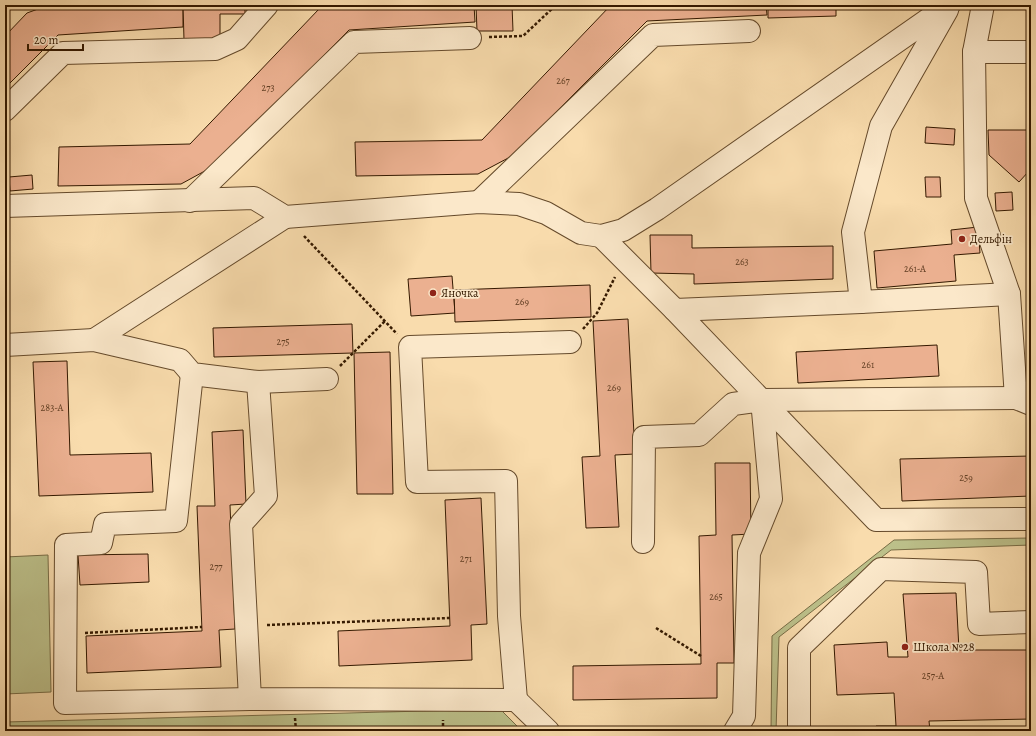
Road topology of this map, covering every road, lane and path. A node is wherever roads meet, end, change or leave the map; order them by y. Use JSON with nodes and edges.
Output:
{"nodes":[{"id":1,"x":267,"y":5,"type":"edge"},
{"id":2,"x":556,"y":5,"type":"edge"},
{"id":3,"x":950,"y":5,"type":"edge"},
{"id":4,"x":983,"y":5,"type":"edge"},
{"id":5,"x":749,"y":31,"type":"dead end"},
{"id":6,"x":470,"y":38,"type":"joint"},
{"id":7,"x":974,"y":52,"type":"junction"},
{"id":8,"x":1031,"y":52,"type":"edge"},
{"id":9,"x":5,"y":110,"type":"edge"},
{"id":10,"x":190,"y":201,"type":"junction"},
{"id":11,"x":479,"y":202,"type":"junction"},
{"id":12,"x":5,"y":206,"type":"edge"},
{"id":13,"x":286,"y":217,"type":"junction"},
{"id":14,"x":601,"y":236,"type":"junction"},
{"id":15,"x":624,"y":259,"type":"junction"},
{"id":16,"x":1009,"y":294,"type":"junction"},
{"id":17,"x":861,"y":302,"type":"junction"},
{"id":18,"x":675,"y":310,"type":"junction"},
{"id":19,"x":385,"y":321,"type":"junction"},
{"id":20,"x":94,"y":340,"type":"junction"},
{"id":21,"x":570,"y":342,"type":"joint"},
{"id":22,"x":5,"y":345,"type":"edge"},
{"id":23,"x":410,"y":347,"type":"junction"},
{"id":24,"x":192,"y":374,"type":"junction"},
{"id":25,"x":327,"y":379,"type":"joint"},
{"id":26,"x":258,"y":382,"type":"junction"},
{"id":27,"x":762,"y":400,"type":"junction"},
{"id":28,"x":1023,"y":401,"type":"edge"},
{"id":29,"x":1031,"y":519,"type":"edge"},
{"id":30,"x":643,"y":542,"type":"dead end"},
{"id":31,"x":450,"y":618,"type":"dead end"},
{"id":32,"x":1031,"y":622,"type":"edge"},
{"id":33,"x":246,"y":625,"type":"junction"},
{"id":34,"x":202,"y":627,"type":"dead end"},
{"id":35,"x":656,"y":628,"type":"dead end"},
{"id":36,"x":66,"y":634,"type":"junction"},
{"id":37,"x":701,"y":656,"type":"dead end"},
{"id":38,"x":250,"y":699,"type":"junction"},
{"id":39,"x":516,"y":700,"type":"junction"},
{"id":40,"x":548,"y":731,"type":"edge"},
{"id":41,"x":735,"y":731,"type":"edge"},
{"id":42,"x":799,"y":731,"type":"edge"}],
"edges":[{"from":1,"to":9,"type":"lane"},
{"from":2,"to":6,"type":"path"},
{"from":3,"to":14,"type":"lane"},
{"from":3,"to":17,"type":"lane"},
{"from":4,"to":7,"type":"lane"},
{"from":5,"to":11,"type":"lane"},
{"from":6,"to":10,"type":"lane"},
{"from":7,"to":8,"type":"lane"},
{"from":7,"to":16,"type":"lane"},
{"from":10,"to":12,"type":"lane"},
{"from":10,"to":13,"type":"lane"},
{"from":11,"to":13,"type":"lane"},
{"from":11,"to":14,"type":"lane"},
{"from":13,"to":19,"type":"path"},
{"from":13,"to":20,"type":"lane"},
{"from":14,"to":15,"type":"lane"},
{"from":15,"to":18,"type":"lane"},
{"from":15,"to":21,"type":"path"},
{"from":16,"to":17,"type":"lane"},
{"from":16,"to":28,"type":"lane"},
{"from":17,"to":18,"type":"lane"},
{"from":18,"to":27,"type":"lane"},
{"from":19,"to":23,"type":"path"},
{"from":19,"to":25,"type":"path"},
{"from":20,"to":22,"type":"lane"},
{"from":20,"to":24,"type":"lane"},
{"from":21,"to":23,"type":"lane"},
{"from":23,"to":39,"type":"lane"},
{"from":24,"to":26,"type":"lane"},
{"from":24,"to":36,"type":"lane"},
{"from":25,"to":26,"type":"lane"},
{"from":26,"to":33,"type":"lane"},
{"from":27,"to":28,"type":"lane"},
{"from":27,"to":29,"type":"lane"},
{"from":27,"to":30,"type":"lane"},
{"from":27,"to":41,"type":"lane"},
{"from":31,"to":33,"type":"path"},
{"from":32,"to":42,"type":"lane"},
{"from":33,"to":38,"type":"lane"},
{"from":34,"to":36,"type":"path"},
{"from":35,"to":37,"type":"path"},
{"from":36,"to":38,"type":"lane"},
{"from":38,"to":39,"type":"lane"},
{"from":39,"to":40,"type":"lane"}]}
